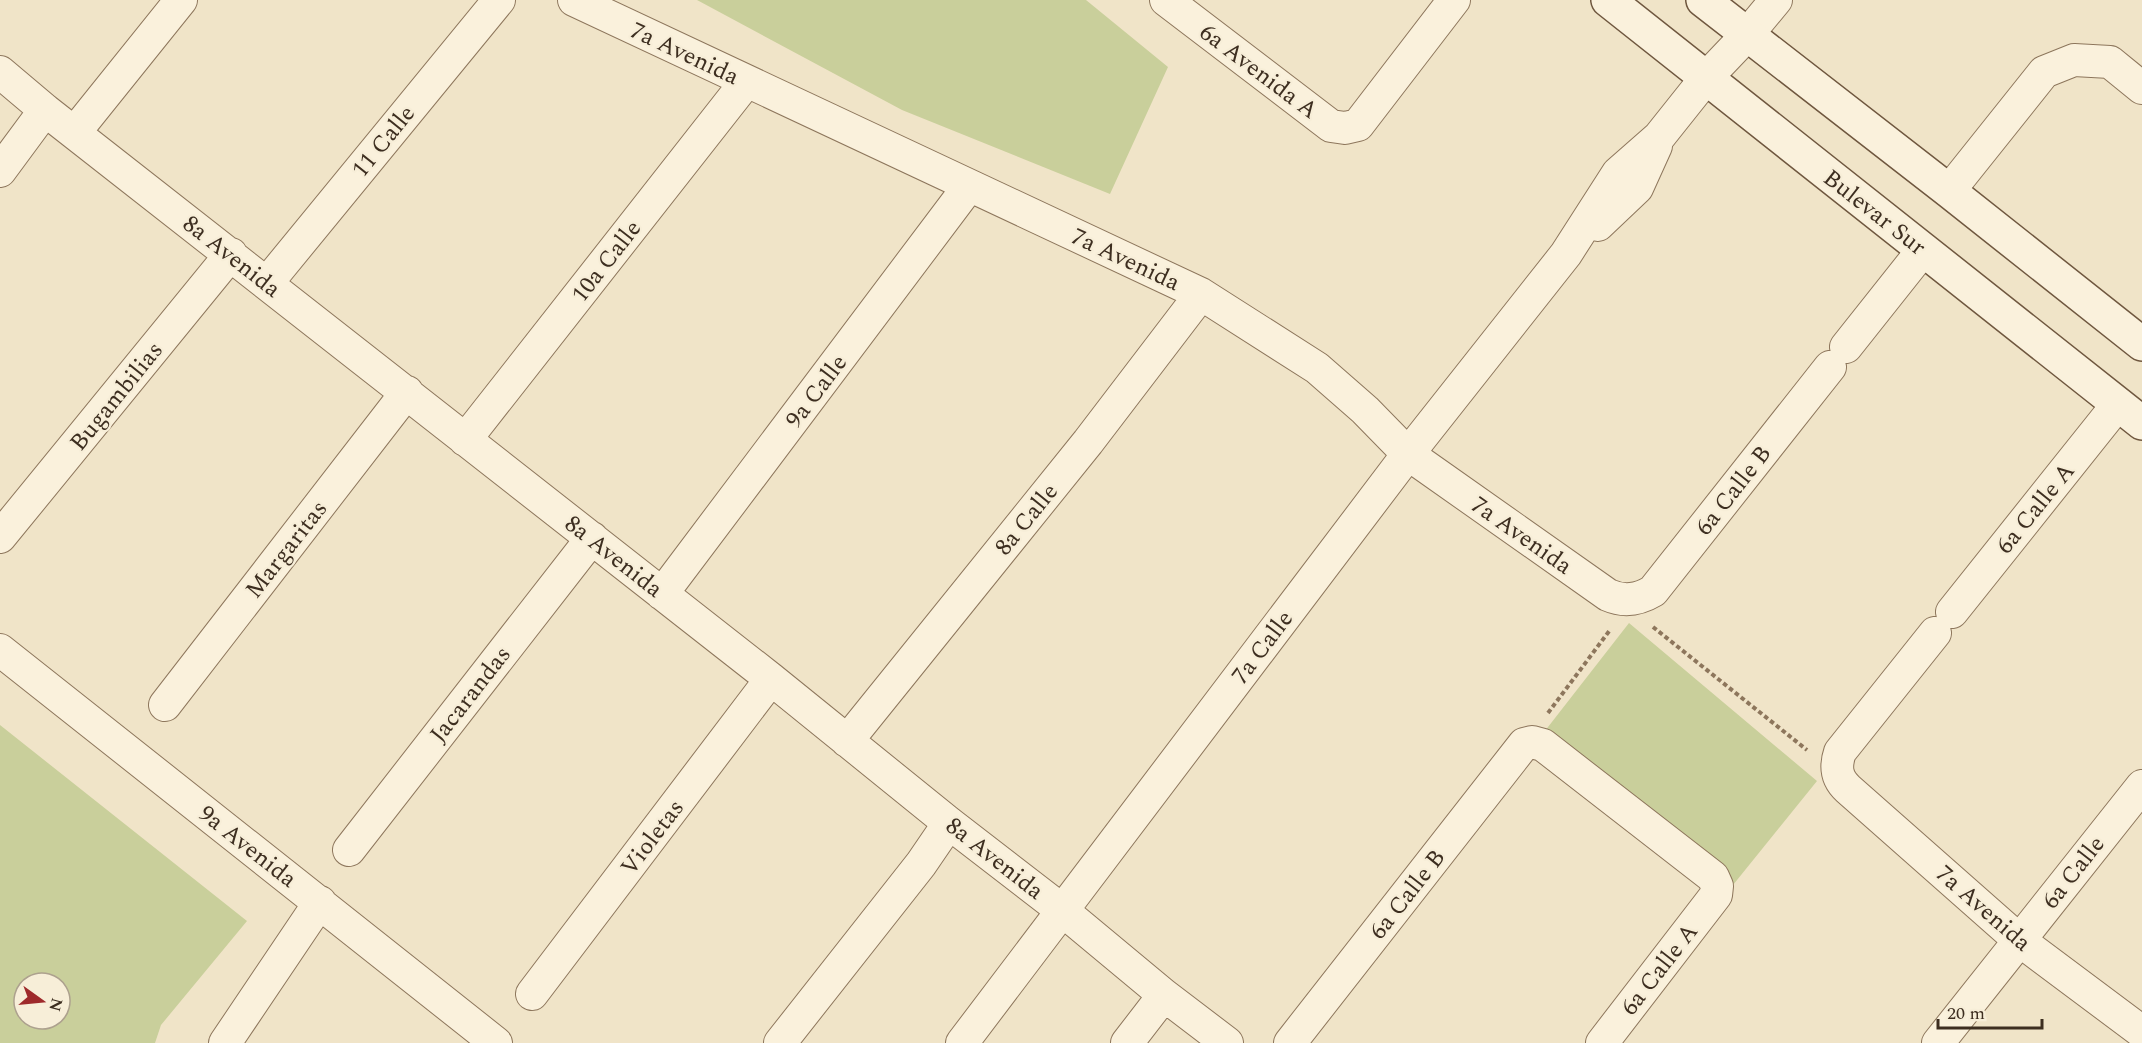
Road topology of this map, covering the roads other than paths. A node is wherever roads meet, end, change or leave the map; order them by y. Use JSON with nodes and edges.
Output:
{"nodes":[{"id":1,"x":181,"y":0,"type":"edge"},
{"id":2,"x":499,"y":0,"type":"edge"},
{"id":3,"x":574,"y":0,"type":"edge"},
{"id":4,"x":1166,"y":0,"type":"edge"},
{"id":5,"x":1454,"y":0,"type":"edge"},
{"id":6,"x":1608,"y":0,"type":"edge"},
{"id":7,"x":1703,"y":0,"type":"edge"},
{"id":8,"x":1776,"y":0,"type":"edge"},
{"id":9,"x":1747,"y":35,"type":"junction"},
{"id":10,"x":0,"y":72,"type":"edge"},
{"id":11,"x":1706,"y":78,"type":"junction"},
{"id":12,"x":746,"y":82,"type":"junction"},
{"id":13,"x":2142,"y":88,"type":"edge"},
{"id":14,"x":45,"y":110,"type":"junction"},
{"id":15,"x":75,"y":132,"type":"junction"},
{"id":16,"x":0,"y":171,"type":"edge"},
{"id":17,"x":969,"y":186,"type":"junction"},
{"id":18,"x":1949,"y":190,"type":"junction"},
{"id":19,"x":1923,"y":250,"type":"junction"},
{"id":20,"x":231,"y":254,"type":"junction"},
{"id":21,"x":267,"y":283,"type":"junction"},
{"id":22,"x":1201,"y":294,"type":"junction"},
{"id":23,"x":2142,"y":344,"type":"edge"},
{"id":24,"x":407,"y":392,"type":"junction"},
{"id":25,"x":2130,"y":414,"type":"edge"},
{"id":26,"x":465,"y":440,"type":"junction"},
{"id":27,"x":1408,"y":454,"type":"junction"},
{"id":28,"x":0,"y":537,"type":"edge"},
{"id":29,"x":591,"y":538,"type":"junction"},
{"id":30,"x":662,"y":594,"type":"junction"},
{"id":31,"x":1626,"y":600,"type":"joint"},
{"id":32,"x":0,"y":650,"type":"edge"},
{"id":33,"x":771,"y":679,"type":"junction"},
{"id":34,"x":165,"y":705,"type":"dead end"},
{"id":35,"x":847,"y":741,"type":"junction"},
{"id":36,"x":1837,"y":772,"type":"joint"},
{"id":37,"x":2142,"y":786,"type":"edge"},
{"id":38,"x":949,"y":823,"type":"junction"},
{"id":39,"x":349,"y":850,"type":"dead end"},
{"id":40,"x":1716,"y":895,"type":"joint"},
{"id":41,"x":320,"y":902,"type":"junction"},
{"id":42,"x":1063,"y":911,"type":"junction"},
{"id":43,"x":2019,"y":940,"type":"junction"},
{"id":44,"x":532,"y":994,"type":"dead end"},
{"id":45,"x":1164,"y":995,"type":"junction"},
{"id":46,"x":2142,"y":1032,"type":"edge"},
{"id":47,"x":225,"y":1043,"type":"edge"},
{"id":48,"x":496,"y":1043,"type":"edge"},
{"id":49,"x":780,"y":1043,"type":"edge"},
{"id":50,"x":962,"y":1043,"type":"edge"},
{"id":51,"x":1127,"y":1043,"type":"edge"},
{"id":52,"x":1227,"y":1043,"type":"edge"},
{"id":53,"x":1290,"y":1043,"type":"edge"},
{"id":54,"x":1602,"y":1043,"type":"edge"},
{"id":55,"x":1938,"y":1043,"type":"edge"}],
"edges":[{"from":1,"to":15,"type":"street"},
{"from":2,"to":21,"type":"street","name":"11 Calle"},
{"from":3,"to":12,"type":"street","name":"7a Avenida"},
{"from":4,"to":5,"type":"street","name":"6a Avenida A"},
{"from":6,"to":11,"type":"main road","name":"Bulevar Sur"},
{"from":7,"to":9,"type":"main road"},
{"from":8,"to":9,"type":"street","name":"7a Calle"},
{"from":9,"to":11,"type":"street","name":"7a Calle"},
{"from":9,"to":18,"type":"main road"},
{"from":10,"to":14,"type":"street","name":"8a Avenida"},
{"from":11,"to":19,"type":"main road","name":"Bulevar Sur"},
{"from":11,"to":27,"type":"street","name":"7a Calle"},
{"from":12,"to":17,"type":"street","name":"7a Avenida"},
{"from":12,"to":26,"type":"street","name":"10a Calle"},
{"from":13,"to":18,"type":"street"},
{"from":14,"to":15,"type":"street","name":"8a Avenida"},
{"from":14,"to":16,"type":"street"},
{"from":15,"to":20,"type":"street","name":"8a Avenida"},
{"from":17,"to":22,"type":"street","name":"7a Avenida"},
{"from":17,"to":30,"type":"street","name":"9a Calle"},
{"from":18,"to":23,"type":"main road"},
{"from":19,"to":25,"type":"main road","name":"Bulevar Sur"},
{"from":19,"to":31,"type":"street","name":"6a Calle B"},
{"from":20,"to":21,"type":"street","name":"8a Avenida"},
{"from":20,"to":28,"type":"street","name":"Bugambilias"},
{"from":21,"to":24,"type":"street","name":"8a Avenida"},
{"from":22,"to":27,"type":"street","name":"7a Avenida"},
{"from":22,"to":35,"type":"street","name":"8a Calle"},
{"from":24,"to":26,"type":"street","name":"8a Avenida"},
{"from":24,"to":34,"type":"street","name":"Margaritas"},
{"from":25,"to":36,"type":"street","name":"6a Calle A"},
{"from":26,"to":29,"type":"street","name":"8a Avenida"},
{"from":27,"to":31,"type":"street","name":"7a Avenida"},
{"from":27,"to":42,"type":"street","name":"7a Calle"},
{"from":29,"to":30,"type":"street","name":"8a Avenida"},
{"from":29,"to":39,"type":"street","name":"Jacarandas"},
{"from":30,"to":33,"type":"street","name":"8a Avenida"},
{"from":32,"to":41,"type":"street","name":"9a Avenida"},
{"from":33,"to":35,"type":"street","name":"8a Avenida"},
{"from":33,"to":44,"type":"street","name":"Violetas"},
{"from":35,"to":38,"type":"street","name":"8a Avenida"},
{"from":36,"to":43,"type":"street","name":"7a Avenida"},
{"from":37,"to":43,"type":"street","name":"6a Calle"},
{"from":38,"to":42,"type":"street","name":"8a Avenida"},
{"from":38,"to":49,"type":"street"},
{"from":40,"to":53,"type":"street","name":"6a Calle B"},
{"from":40,"to":54,"type":"street","name":"6a Calle A"},
{"from":41,"to":47,"type":"street"},
{"from":41,"to":48,"type":"street","name":"9a Avenida"},
{"from":42,"to":45,"type":"street","name":"8a Avenida"},
{"from":42,"to":50,"type":"street","name":"7a Calle"},
{"from":43,"to":46,"type":"street","name":"7a Avenida"},
{"from":43,"to":55,"type":"street","name":"6a Calle"},
{"from":45,"to":51,"type":"street"},
{"from":45,"to":52,"type":"street","name":"8a Avenida"}]}
